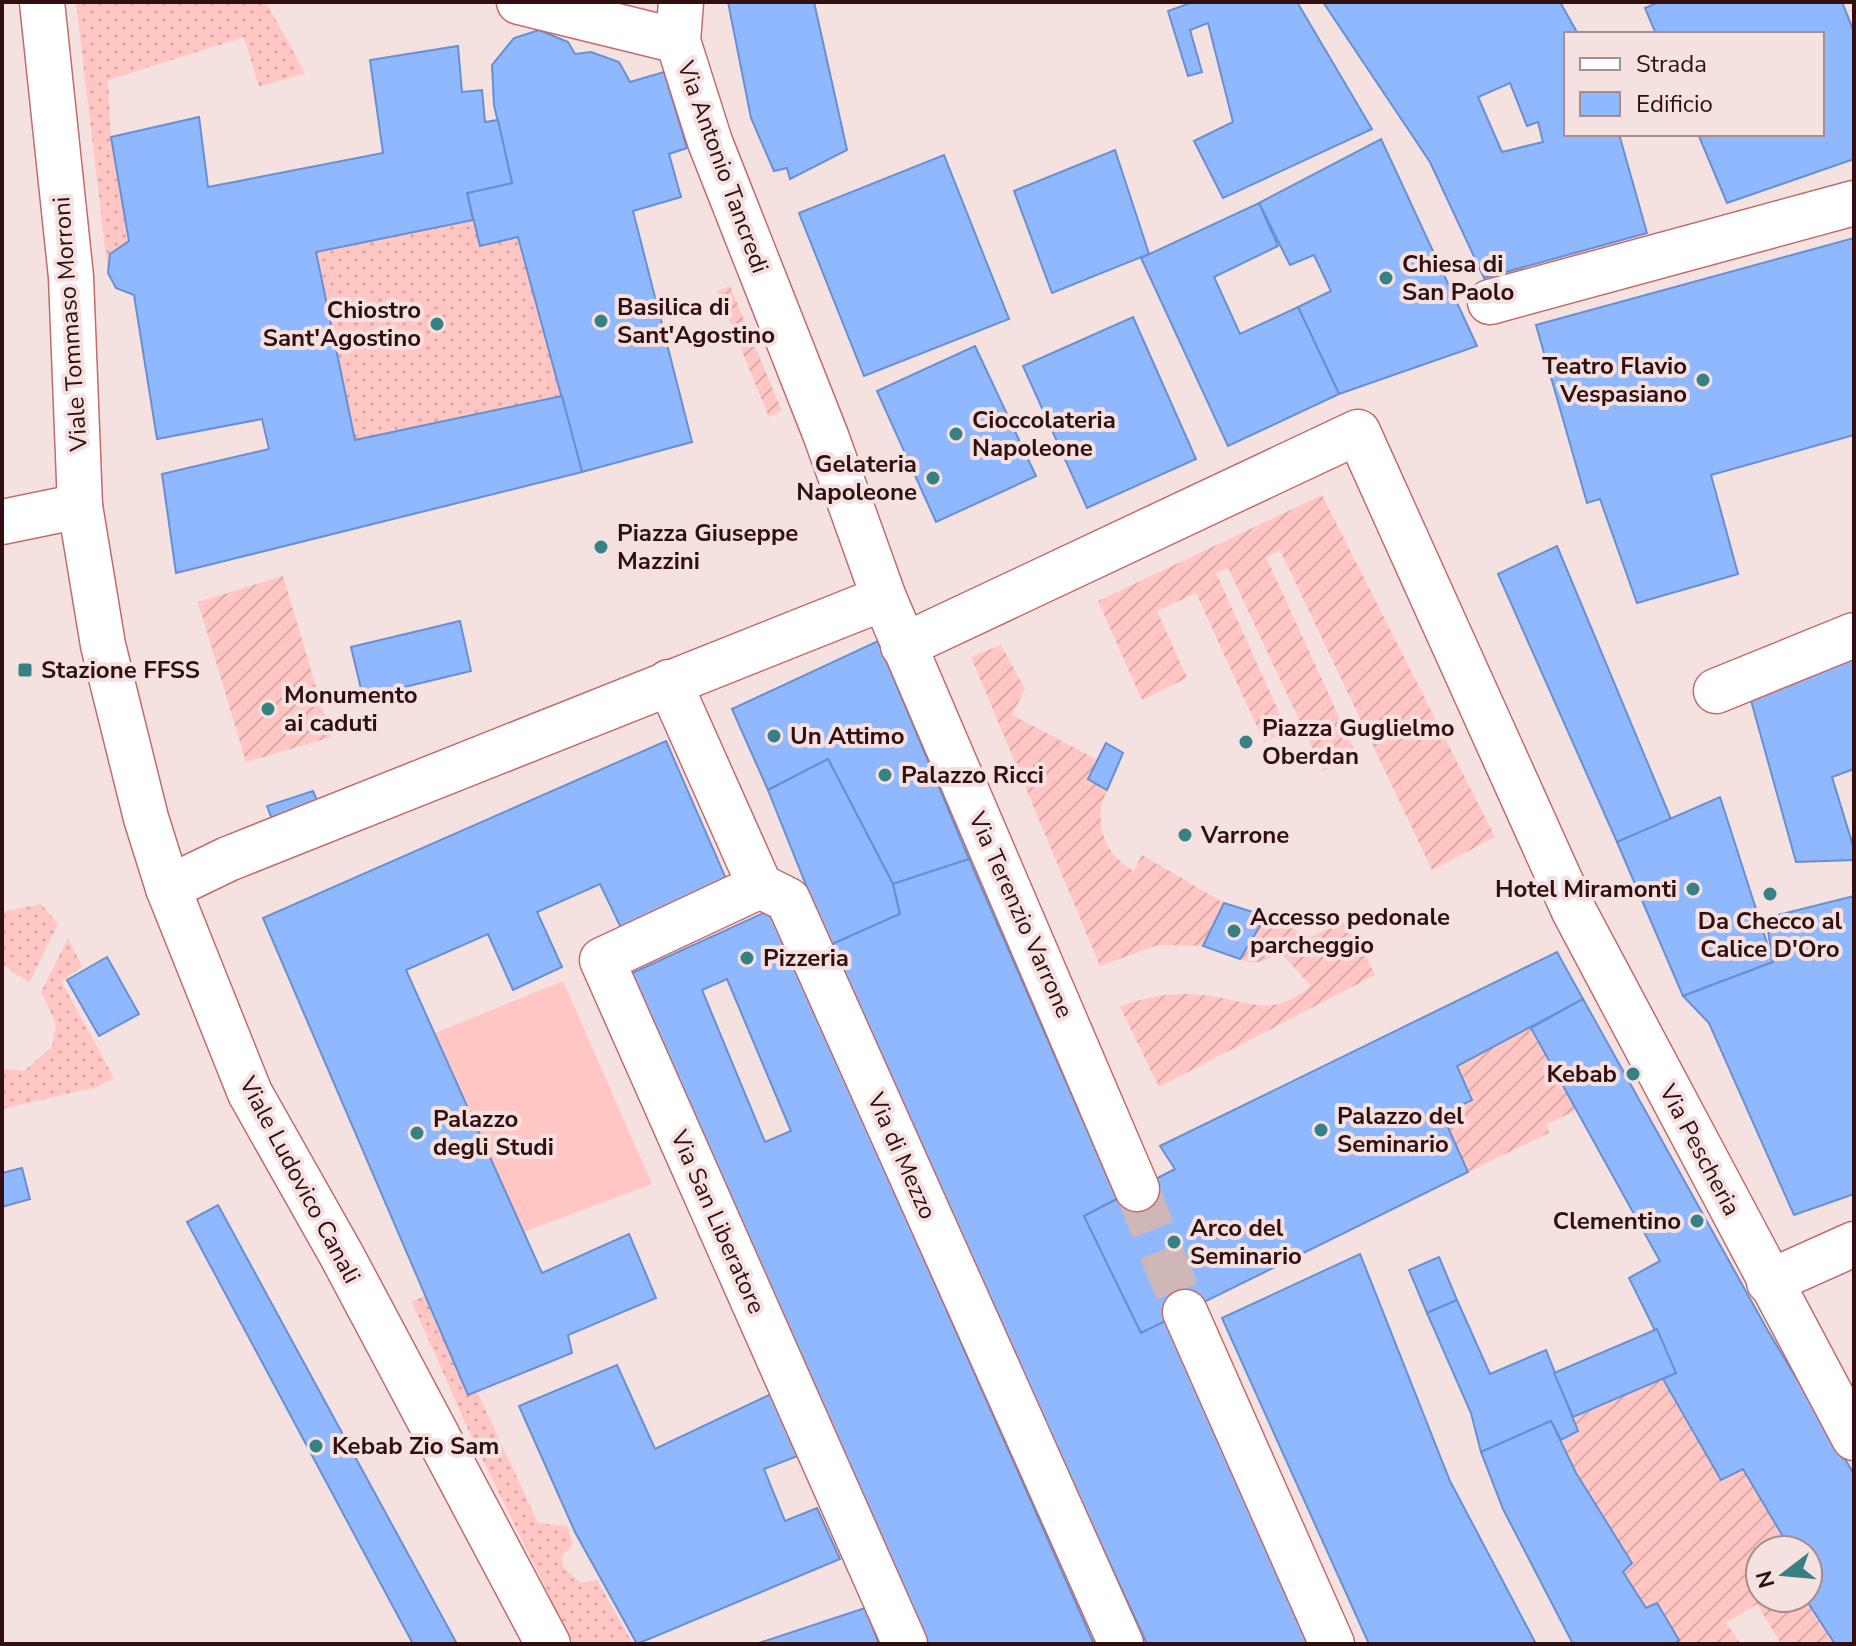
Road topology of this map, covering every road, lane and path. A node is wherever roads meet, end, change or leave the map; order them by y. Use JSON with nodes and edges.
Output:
{"nodes":[{"id":1,"x":42,"y":2,"type":"edge"},
{"id":2,"x":519,"y":2,"type":"edge"},
{"id":3,"x":679,"y":22,"type":"edge"},
{"id":4,"x":1854,"y":203,"type":"edge"},
{"id":5,"x":1490,"y":302,"type":"dead end"},
{"id":6,"x":80,"y":506,"type":"junction"},
{"id":7,"x":2,"y":522,"type":"edge"},
{"id":8,"x":884,"y":598,"type":"junction"},
{"id":9,"x":1854,"y":635,"type":"edge"},
{"id":10,"x":103,"y":645,"type":"joint"},
{"id":11,"x":903,"y":646,"type":"junction"},
{"id":12,"x":669,"y":682,"type":"junction"},
{"id":13,"x":1716,"y":691,"type":"dead end"},
{"id":14,"x":760,"y":886,"type":"junction"},
{"id":15,"x":168,"y":888,"type":"junction"},
{"id":16,"x":1137,"y":1189,"type":"tunnel mouth"},
{"id":17,"x":1854,"y":1244,"type":"edge"},
{"id":18,"x":1769,"y":1282,"type":"junction"},
{"id":19,"x":1185,"y":1312,"type":"tunnel mouth"},
{"id":20,"x":1854,"y":1438,"type":"edge"},
{"id":21,"x":548,"y":1644,"type":"edge"},
{"id":22,"x":905,"y":1644,"type":"edge"},
{"id":23,"x":1121,"y":1644,"type":"edge"},
{"id":24,"x":1332,"y":1644,"type":"edge"}],
"edges":[{"from":1,"to":6,"type":"street","name":"Viale Tommaso Morroni"},
{"from":2,"to":3,"type":"street"},
{"from":3,"to":8,"type":"street","name":"Via Antonio Tancredi"},
{"from":4,"to":5,"type":"street"},
{"from":6,"to":7,"type":"street"},
{"from":6,"to":10,"type":"street","name":"Viale Tommaso Morroni"},
{"from":8,"to":11,"type":"street","name":"Via Terenzio Varrone"},
{"from":8,"to":12,"type":"street"},
{"from":9,"to":13,"type":"street"},
{"from":10,"to":15,"type":"street","name":"Viale Ludovico Canali"},
{"from":11,"to":16,"type":"street","name":"Via Terenzio Varrone"},
{"from":11,"to":18,"type":"street","name":"Via Pescheria"},
{"from":12,"to":14,"type":"street"},
{"from":12,"to":15,"type":"street"},
{"from":14,"to":22,"type":"street","name":"Via San Liberatore"},
{"from":14,"to":23,"type":"street","name":"Via di Mezzo"},
{"from":15,"to":21,"type":"street","name":"Viale Ludovico Canali"},
{"from":17,"to":18,"type":"street"},
{"from":18,"to":20,"type":"street","name":"Via Pescheria"},
{"from":19,"to":24,"type":"street"}]}
